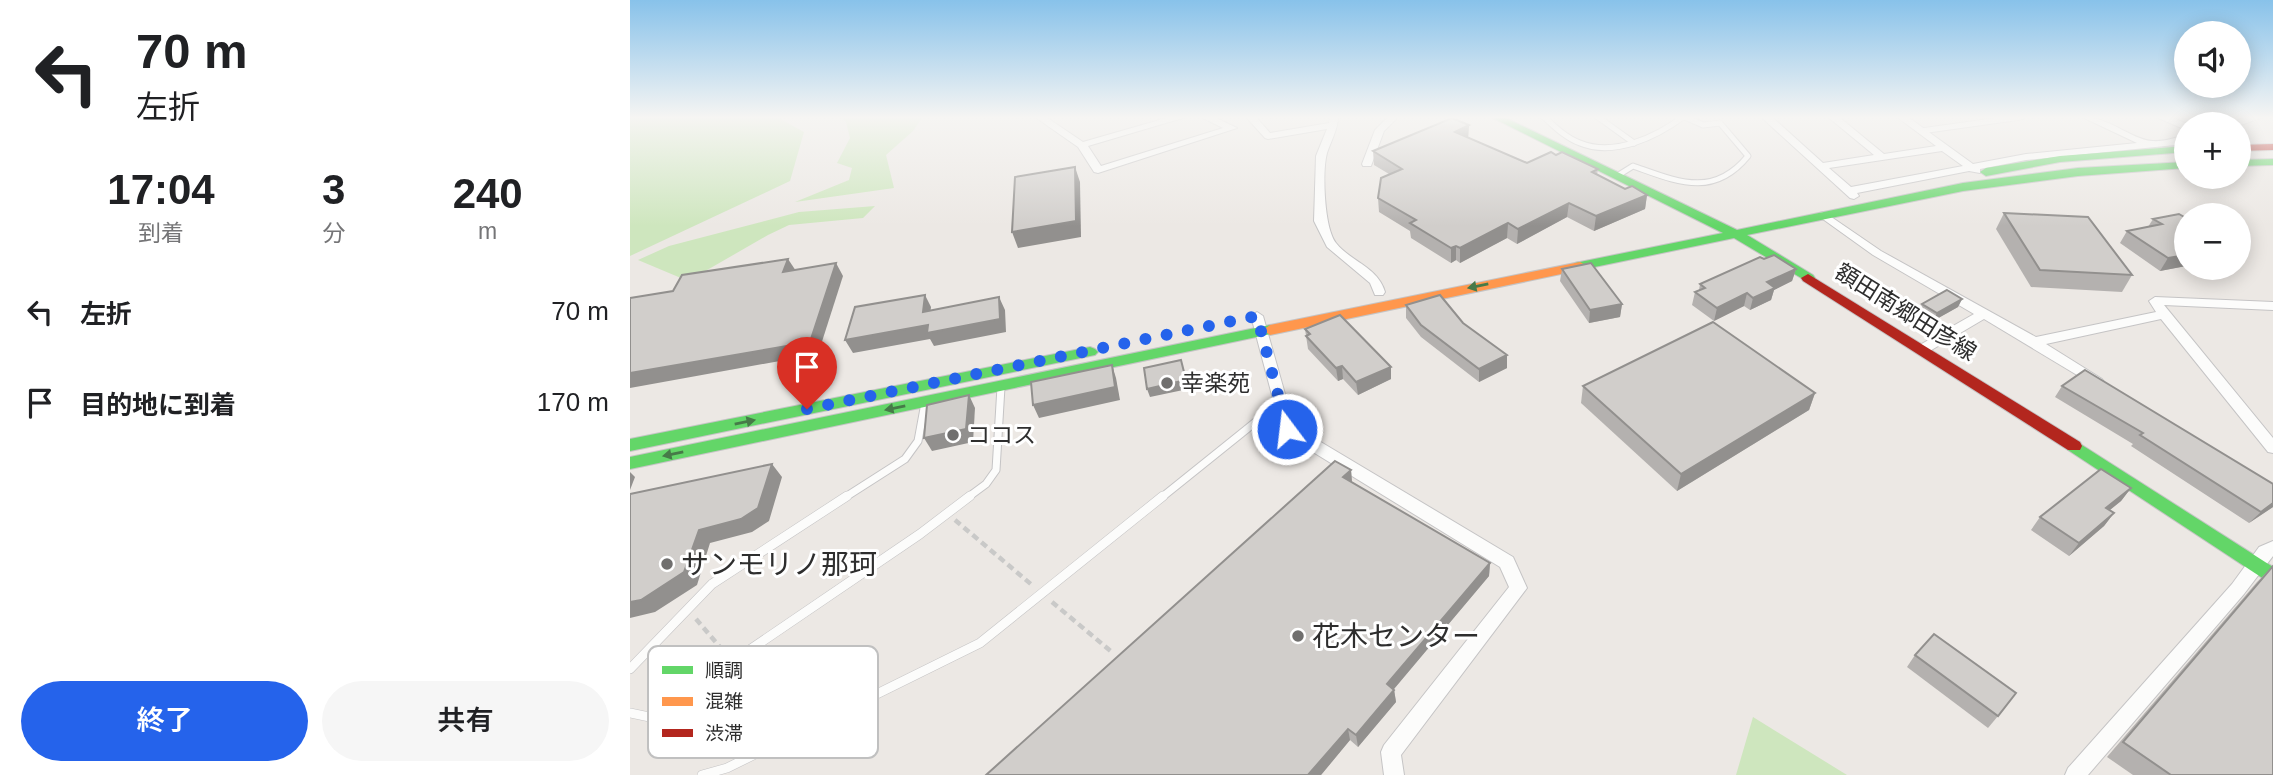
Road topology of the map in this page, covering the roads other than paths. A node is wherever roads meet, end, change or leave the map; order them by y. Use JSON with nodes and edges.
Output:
{"nodes":[{"id":1,"x":1087,"y":153,"type":"edge"},
{"id":2,"x":1152,"y":153,"type":"edge"},
{"id":3,"x":1322,"y":153,"type":"edge"},
{"id":4,"x":1371,"y":153,"type":"edge"},
{"id":5,"x":1570,"y":153,"type":"edge"},
{"id":6,"x":1746,"y":153,"type":"edge"},
{"id":7,"x":1807,"y":153,"type":"edge"},
{"id":8,"x":1876,"y":153,"type":"edge"},
{"id":9,"x":1912,"y":153,"type":"edge"},
{"id":10,"x":1951,"y":153,"type":"edge"},
{"id":11,"x":2059,"y":153,"type":"edge"},
{"id":12,"x":2111,"y":153,"type":"edge"},
{"id":13,"x":2251,"y":155,"type":"edge"},
{"id":14,"x":2273,"y":155,"type":"edge"},
{"id":15,"x":2174,"y":157,"type":"edge"},
{"id":16,"x":1882,"y":158,"type":"junction"},
{"id":17,"x":2273,"y":162,"type":"edge"},
{"id":18,"x":2251,"y":163,"type":"edge"},
{"id":19,"x":1367,"y":164,"type":"dead end"},
{"id":20,"x":1821,"y":166,"type":"junction"},
{"id":21,"x":2174,"y":166,"type":"edge"},
{"id":22,"x":2251,"y":168,"type":"edge"},
{"id":23,"x":2273,"y":168,"type":"edge"},
{"id":24,"x":1975,"y":170,"type":"junction"},
{"id":25,"x":2174,"y":171,"type":"edge"},
{"id":26,"x":1617,"y":176,"type":"junction"},
{"id":27,"x":1852,"y":194,"type":"junction"},
{"id":28,"x":1925,"y":194,"type":"junction"},
{"id":29,"x":1824,"y":215,"type":"junction"},
{"id":30,"x":1715,"y":225,"type":"junction"},
{"id":31,"x":1736,"y":234,"type":"junction"},
{"id":32,"x":1379,"y":292,"type":"junction"},
{"id":33,"x":2273,"y":306,"type":"edge"},
{"id":34,"x":1983,"y":314,"type":"junction"},
{"id":35,"x":2164,"y":314,"type":"junction"},
{"id":36,"x":1259,"y":323,"type":"junction"},
{"id":37,"x":2034,"y":342,"type":"junction"},
{"id":38,"x":1923,"y":349,"type":"junction"},
{"id":39,"x":1001,"y":386,"type":"junction"},
{"id":40,"x":2114,"y":394,"type":"edge"},
{"id":41,"x":925,"y":402,"type":"junction"},
{"id":42,"x":1281,"y":408,"type":"junction"},
{"id":43,"x":630,"y":445,"type":"edge"},
{"id":44,"x":2273,"y":448,"type":"edge"},
{"id":45,"x":630,"y":463,"type":"edge"},
{"id":46,"x":2273,"y":548,"type":"edge"},
{"id":47,"x":2257,"y":564,"type":"junction"},
{"id":48,"x":2273,"y":578,"type":"edge"},
{"id":49,"x":653,"y":646,"type":"edge"},
{"id":50,"x":756,"y":646,"type":"edge"},
{"id":51,"x":648,"y":651,"type":"edge"},
{"id":52,"x":630,"y":669,"type":"edge"},
{"id":53,"x":878,"y":694,"type":"edge"},
{"id":54,"x":630,"y":713,"type":"edge"},
{"id":55,"x":648,"y":717,"type":"edge"},
{"id":56,"x":747,"y":758,"type":"edge"},
{"id":57,"x":702,"y":775,"type":"edge"},
{"id":58,"x":1394,"y":775,"type":"edge"},
{"id":59,"x":2075,"y":775,"type":"edge"}],
"edges":[{"from":1,"to":2,"type":"street"},
{"from":3,"to":32,"type":"street"},
{"from":4,"to":19,"type":"street"},
{"from":5,"to":26,"type":"street","name":"額田南郷田彦線"},
{"from":6,"to":26,"type":"lane"},
{"from":7,"to":20,"type":"street"},
{"from":8,"to":16,"type":"street"},
{"from":9,"to":16,"type":"street"},
{"from":10,"to":24,"type":"street"},
{"from":11,"to":24,"type":"street"},
{"from":12,"to":24,"type":"street"},
{"from":13,"to":14,"type":"street"},
{"from":15,"to":24,"type":"street"},
{"from":16,"to":20,"type":"street"},
{"from":17,"to":18,"type":"street"},
{"from":20,"to":27,"type":"street"},
{"from":21,"to":28,"type":"street"},
{"from":22,"to":23,"type":"street"},
{"from":24,"to":27,"type":"street"},
{"from":25,"to":28,"type":"street"},
{"from":26,"to":30,"type":"street","name":"額田南郷田彦線"},
{"from":27,"to":30,"type":"street"},
{"from":28,"to":29,"type":"street"},
{"from":29,"to":31,"type":"street"},
{"from":29,"to":34,"type":"street"},
{"from":30,"to":31,"type":"street","name":"額田南郷田彦線"},
{"from":30,"to":32,"type":"street"},
{"from":31,"to":36,"type":"street","one_way":true},
{"from":31,"to":38,"type":"street","name":"額田南郷田彦線"},
{"from":32,"to":36,"type":"street"},
{"from":33,"to":35,"type":"street"},
{"from":34,"to":37,"type":"street"},
{"from":34,"to":38,"type":"street"},
{"from":35,"to":37,"type":"street"},
{"from":35,"to":44,"type":"street"},
{"from":36,"to":39,"type":"street"},
{"from":36,"to":42,"type":"street"},
{"from":43,"to":36,"type":"street","one_way":true},
{"from":37,"to":40,"type":"street"},
{"from":38,"to":47,"type":"street","name":"額田南郷田彦線"},
{"from":39,"to":41,"type":"street"},
{"from":39,"to":50,"type":"lane"},
{"from":41,"to":45,"type":"street","one_way":true},
{"from":41,"to":49,"type":"lane"},
{"from":42,"to":53,"type":"lane"},
{"from":42,"to":58,"type":"street"},
{"from":46,"to":47,"type":"street"},
{"from":47,"to":48,"type":"street","name":"額田南郷田彦線"},
{"from":47,"to":59,"type":"street"},
{"from":51,"to":52,"type":"lane"},
{"from":54,"to":55,"type":"lane"},
{"from":56,"to":57,"type":"lane"}]}
